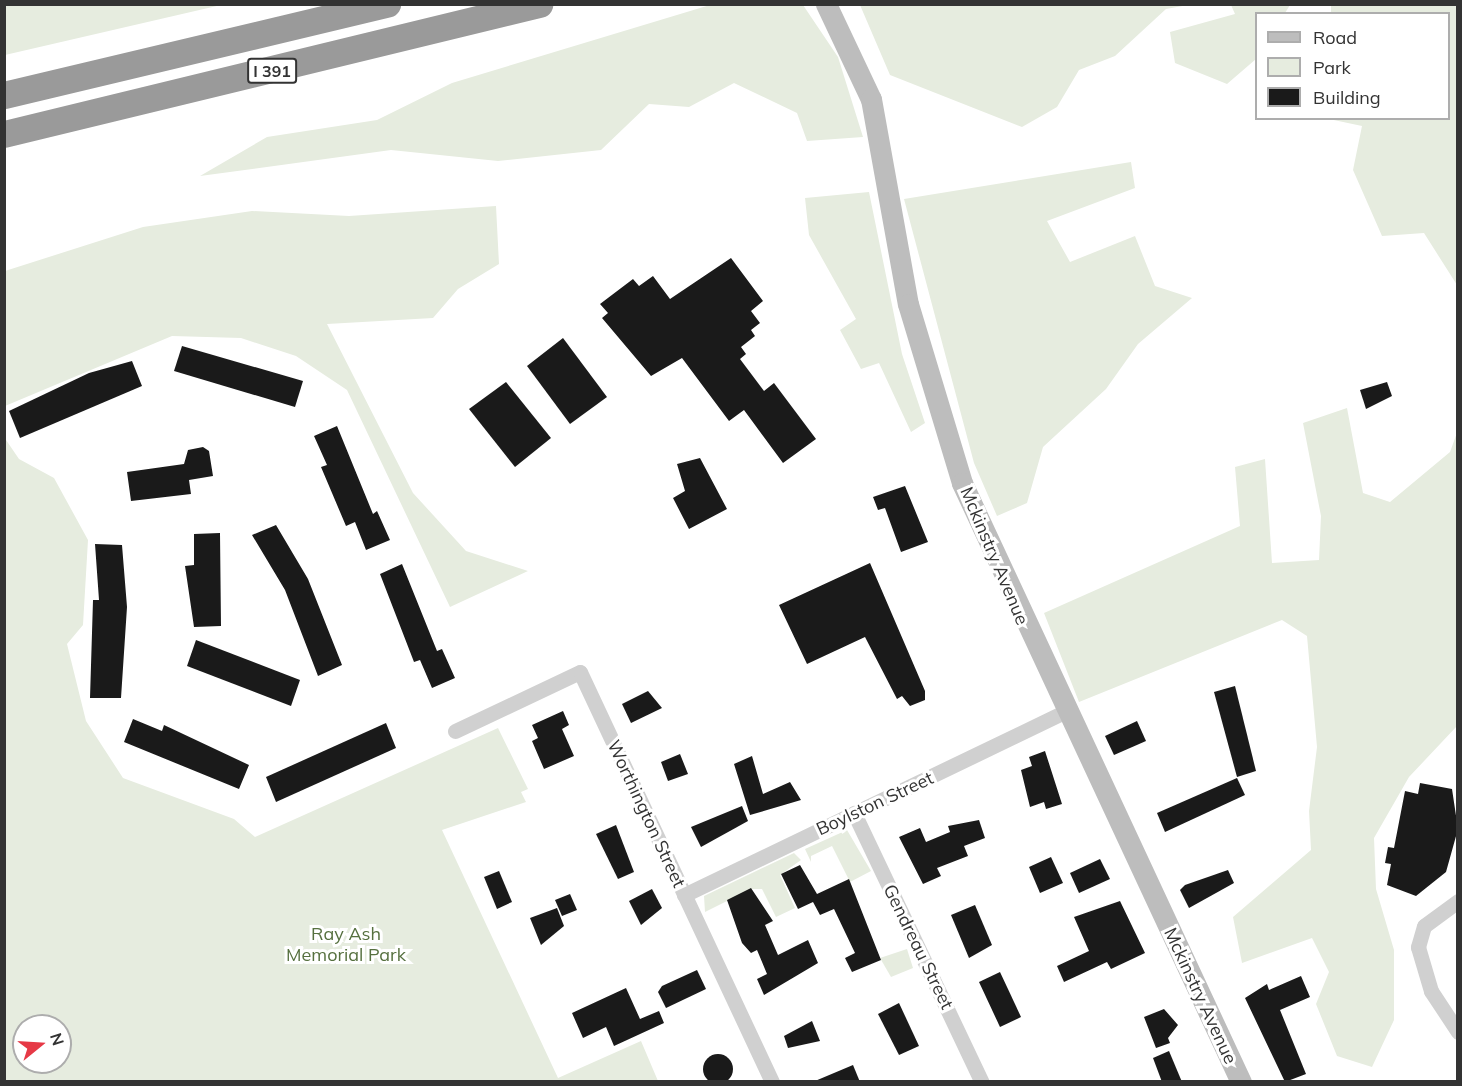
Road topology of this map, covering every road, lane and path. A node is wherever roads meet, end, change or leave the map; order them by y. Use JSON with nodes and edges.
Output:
{"nodes":[{"id":1,"x":387,"y":4,"type":"edge"},
{"id":2,"x":539,"y":4,"type":"edge"},
{"id":3,"x":826,"y":4,"type":"edge"},
{"id":4,"x":4,"y":95,"type":"edge"},
{"id":5,"x":4,"y":134,"type":"edge"},
{"id":6,"x":1065,"y":712,"type":"junction"},
{"id":7,"x":455,"y":731,"type":"dead end"},
{"id":8,"x":854,"y":813,"type":"junction"},
{"id":9,"x":684,"y":895,"type":"junction"},
{"id":10,"x":1458,"y":901,"type":"edge"},
{"id":11,"x":1458,"y":1032,"type":"edge"},
{"id":12,"x":772,"y":1082,"type":"edge"},
{"id":13,"x":982,"y":1082,"type":"edge"},
{"id":14,"x":1241,"y":1082,"type":"edge"}],
"edges":[{"from":1,"to":4,"type":"highway","number":"I 391"},
{"from":2,"to":5,"type":"highway","number":"I 391"},
{"from":3,"to":6,"type":"street","name":"Mckinstry Avenue"},
{"from":6,"to":8,"type":"street","name":"Boylston Street"},
{"from":6,"to":14,"type":"street","name":"Mckinstry Avenue"},
{"from":7,"to":9,"type":"street","name":"Worthington Street"},
{"from":8,"to":9,"type":"street","name":"Boylston Street"},
{"from":8,"to":13,"type":"street","name":"Gendreau Street"},
{"from":9,"to":12,"type":"street","name":"Worthington Street"},
{"from":10,"to":11,"type":"street"}]}
